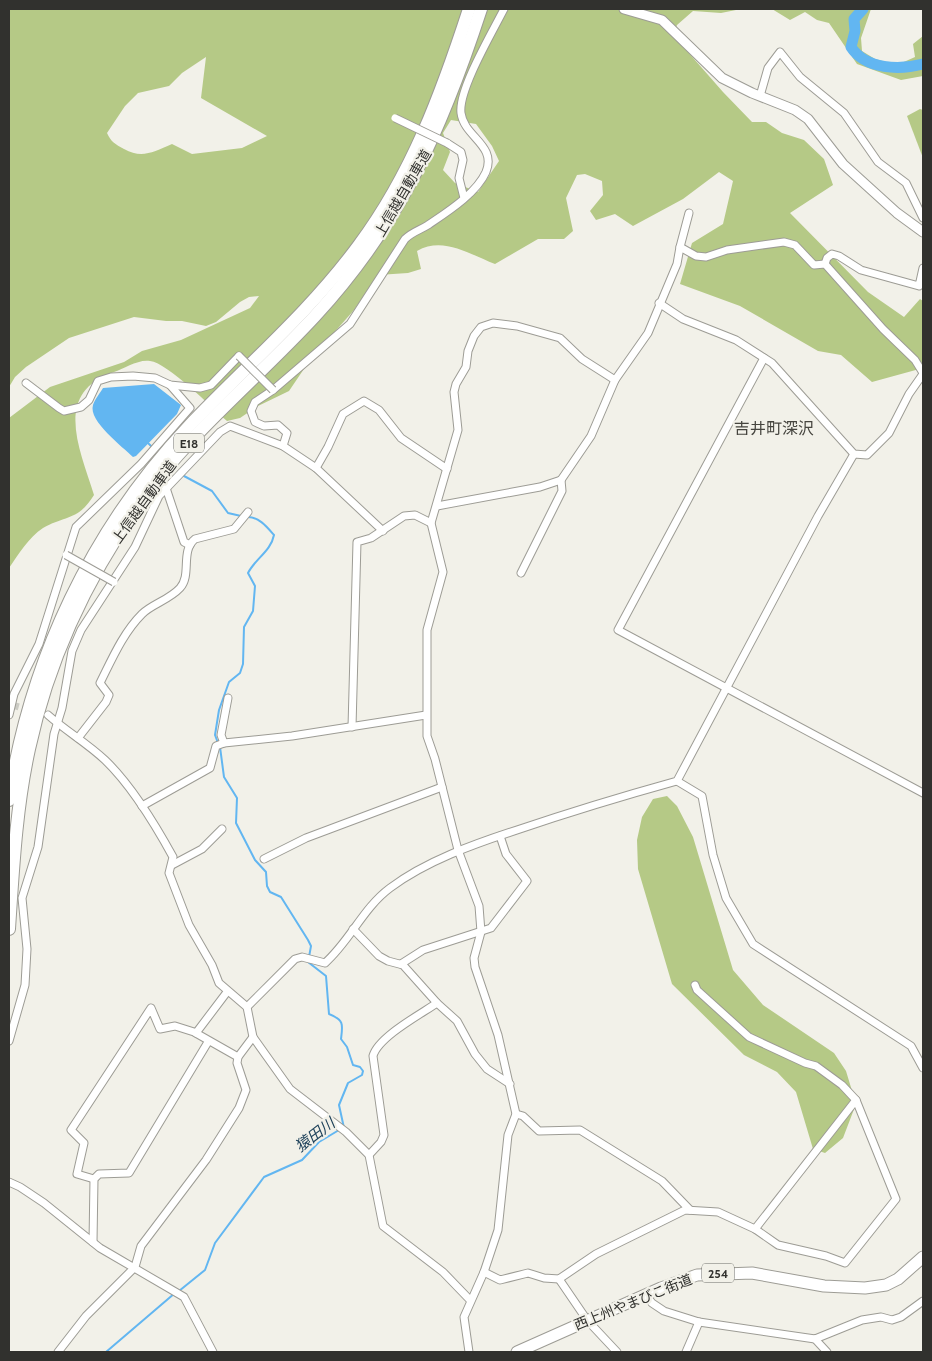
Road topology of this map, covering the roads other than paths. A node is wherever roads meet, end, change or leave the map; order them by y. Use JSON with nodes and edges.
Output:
{"nodes":[{"id":1,"x":469,"y":9,"type":"edge"},
{"id":2,"x":480,"y":9,"type":"edge"},
{"id":3,"x":504,"y":9,"type":"edge"},
{"id":4,"x":624,"y":9,"type":"edge"},
{"id":5,"x":760,"y":96,"type":"junction"},
{"id":6,"x":395,"y":118,"type":"dead end"},
{"id":7,"x":464,"y":198,"type":"junction"},
{"id":8,"x":689,"y":213,"type":"dead end"},
{"id":9,"x":923,"y":218,"type":"edge"},
{"id":10,"x":923,"y":232,"type":"edge"},
{"id":11,"x":680,"y":247,"type":"junction"},
{"id":12,"x":825,"y":264,"type":"junction"},
{"id":13,"x":923,"y":268,"type":"edge"},
{"id":14,"x":659,"y":303,"type":"junction"},
{"id":15,"x":764,"y":358,"type":"junction"},
{"id":16,"x":923,"y":374,"type":"edge"},
{"id":17,"x":615,"y":380,"type":"junction"},
{"id":18,"x":26,"y":382,"type":"dead end"},
{"id":19,"x":170,"y":385,"type":"junction"},
{"id":20,"x":273,"y":390,"type":"junction"},
{"id":21,"x":283,"y":446,"type":"junction"},
{"id":22,"x":854,"y":454,"type":"junction"},
{"id":23,"x":316,"y":468,"type":"junction"},
{"id":24,"x":447,"y":469,"type":"junction"},
{"id":25,"x":561,"y":480,"type":"junction"},
{"id":26,"x":166,"y":488,"type":"junction"},
{"id":27,"x":438,"y":506,"type":"junction"},
{"id":28,"x":248,"y":512,"type":"dead end"},
{"id":29,"x":431,"y":523,"type":"junction"},
{"id":30,"x":383,"y":531,"type":"junction"},
{"id":31,"x":190,"y":545,"type":"junction"},
{"id":32,"x":66,"y":555,"type":"junction"},
{"id":33,"x":521,"y":572,"type":"dead end"},
{"id":34,"x":114,"y":582,"type":"junction"},
{"id":35,"x":726,"y":688,"type":"junction"},
{"id":36,"x":228,"y":698,"type":"dead end"},
{"id":37,"x":9,"y":715,"type":"edge"},
{"id":38,"x":48,"y":715,"type":"dead end"},
{"id":39,"x":426,"y":715,"type":"junction"},
{"id":40,"x":58,"y":725,"type":"junction"},
{"id":41,"x":352,"y":727,"type":"junction"},
{"id":42,"x":78,"y":738,"type":"junction"},
{"id":43,"x":224,"y":743,"type":"junction"},
{"id":44,"x":676,"y":781,"type":"junction"},
{"id":45,"x":442,"y":787,"type":"junction"},
{"id":46,"x":923,"y":793,"type":"edge"},
{"id":47,"x":9,"y":800,"type":"edge"},
{"id":48,"x":142,"y":806,"type":"junction"},
{"id":49,"x":222,"y":829,"type":"dead end"},
{"id":50,"x":500,"y":836,"type":"junction"},
{"id":51,"x":458,"y":850,"type":"junction"},
{"id":52,"x":264,"y":859,"type":"dead end"},
{"id":53,"x":172,"y":865,"type":"junction"},
{"id":54,"x":9,"y":929,"type":"edge"},
{"id":55,"x":353,"y":929,"type":"junction"},
{"id":56,"x":481,"y":932,"type":"junction"},
{"id":57,"x":402,"y":964,"type":"junction"},
{"id":58,"x":695,"y":985,"type":"dead end"},
{"id":59,"x":227,"y":992,"type":"junction"},
{"id":60,"x":437,"y":1003,"type":"junction"},
{"id":61,"x":247,"y":1007,"type":"junction"},
{"id":62,"x":196,"y":1033,"type":"junction"},
{"id":63,"x":253,"y":1037,"type":"junction"},
{"id":64,"x":9,"y":1041,"type":"edge"},
{"id":65,"x":208,"y":1042,"type":"junction"},
{"id":66,"x":238,"y":1057,"type":"junction"},
{"id":67,"x":923,"y":1068,"type":"edge"},
{"id":68,"x":510,"y":1084,"type":"junction"},
{"id":69,"x":856,"y":1100,"type":"junction"},
{"id":70,"x":516,"y":1114,"type":"junction"},
{"id":71,"x":370,"y":1155,"type":"junction"},
{"id":72,"x":94,"y":1179,"type":"junction"},
{"id":73,"x":9,"y":1182,"type":"edge"},
{"id":74,"x":690,"y":1210,"type":"junction"},
{"id":75,"x":755,"y":1229,"type":"junction"},
{"id":76,"x":93,"y":1242,"type":"junction"},
{"id":77,"x":923,"y":1257,"type":"edge"},
{"id":78,"x":135,"y":1267,"type":"junction"},
{"id":79,"x":484,"y":1272,"type":"junction"},
{"id":80,"x":558,"y":1279,"type":"junction"},
{"id":81,"x":645,"y":1294,"type":"junction"},
{"id":82,"x":470,"y":1300,"type":"junction"},
{"id":83,"x":923,"y":1301,"type":"edge"},
{"id":84,"x":587,"y":1320,"type":"junction"},
{"id":85,"x":699,"y":1322,"type":"junction"},
{"id":86,"x":815,"y":1339,"type":"junction"},
{"id":87,"x":612,"y":1351,"type":"edge"},
{"id":88,"x":58,"y":1352,"type":"edge"},
{"id":89,"x":212,"y":1352,"type":"edge"},
{"id":90,"x":469,"y":1352,"type":"edge"},
{"id":91,"x":517,"y":1352,"type":"edge"},
{"id":92,"x":686,"y":1352,"type":"edge"},
{"id":93,"x":827,"y":1352,"type":"edge"}],
"edges":[{"from":1,"to":47,"type":"highway","name":"上信越自動車道","number":"E18"},
{"from":2,"to":54,"type":"highway","name":"上信越自動車道","number":"E18"},
{"from":3,"to":7,"type":"street"},
{"from":4,"to":5,"type":"street"},
{"from":5,"to":9,"type":"street"},
{"from":5,"to":10,"type":"street"},
{"from":6,"to":7,"type":"street","bridge":true},
{"from":7,"to":20,"type":"street"},
{"from":8,"to":11,"type":"street"},
{"from":11,"to":12,"type":"street"},
{"from":11,"to":14,"type":"street"},
{"from":12,"to":13,"type":"street"},
{"from":12,"to":16,"type":"street"},
{"from":14,"to":15,"type":"street"},
{"from":14,"to":17,"type":"street"},
{"from":15,"to":22,"type":"street"},
{"from":15,"to":35,"type":"street"},
{"from":16,"to":22,"type":"street"},
{"from":17,"to":24,"type":"street"},
{"from":17,"to":25,"type":"street"},
{"from":18,"to":19,"type":"street"},
{"from":19,"to":20,"type":"street","bridge":true},
{"from":19,"to":32,"type":"street"},
{"from":20,"to":21,"type":"street"},
{"from":21,"to":23,"type":"street"},
{"from":21,"to":26,"type":"street"},
{"from":22,"to":35,"type":"street"},
{"from":23,"to":24,"type":"street"},
{"from":23,"to":30,"type":"street"},
{"from":24,"to":27,"type":"street"},
{"from":25,"to":27,"type":"street"},
{"from":25,"to":33,"type":"street"},
{"from":26,"to":31,"type":"street"},
{"from":26,"to":34,"type":"street"},
{"from":27,"to":29,"type":"street"},
{"from":28,"to":31,"type":"street"},
{"from":29,"to":30,"type":"street"},
{"from":29,"to":39,"type":"street"},
{"from":30,"to":41,"type":"street"},
{"from":31,"to":42,"type":"street"},
{"from":32,"to":34,"type":"street","bridge":true},
{"from":32,"to":37,"type":"street"},
{"from":34,"to":40,"type":"street"},
{"from":35,"to":44,"type":"street"},
{"from":35,"to":46,"type":"street"},
{"from":36,"to":43,"type":"street"},
{"from":38,"to":40,"type":"street"},
{"from":39,"to":41,"type":"street"},
{"from":39,"to":45,"type":"street"},
{"from":40,"to":42,"type":"street"},
{"from":40,"to":64,"type":"street"},
{"from":41,"to":43,"type":"street"},
{"from":42,"to":48,"type":"street"},
{"from":43,"to":48,"type":"street"},
{"from":44,"to":50,"type":"street"},
{"from":44,"to":67,"type":"street"},
{"from":45,"to":51,"type":"street"},
{"from":45,"to":52,"type":"street"},
{"from":48,"to":53,"type":"street"},
{"from":49,"to":53,"type":"street"},
{"from":50,"to":51,"type":"street"},
{"from":50,"to":56,"type":"street"},
{"from":51,"to":55,"type":"street"},
{"from":51,"to":56,"type":"street"},
{"from":53,"to":59,"type":"street"},
{"from":55,"to":57,"type":"street"},
{"from":55,"to":61,"type":"street"},
{"from":56,"to":57,"type":"street"},
{"from":56,"to":68,"type":"street"},
{"from":57,"to":60,"type":"street"},
{"from":58,"to":69,"type":"street"},
{"from":59,"to":61,"type":"street"},
{"from":59,"to":62,"type":"street"},
{"from":60,"to":68,"type":"street"},
{"from":60,"to":71,"type":"street"},
{"from":61,"to":63,"type":"street"},
{"from":62,"to":65,"type":"street"},
{"from":62,"to":72,"type":"street"},
{"from":63,"to":66,"type":"street"},
{"from":63,"to":71,"type":"street"},
{"from":65,"to":66,"type":"street"},
{"from":65,"to":72,"type":"street"},
{"from":66,"to":78,"type":"street"},
{"from":68,"to":70,"type":"street"},
{"from":69,"to":75,"type":"street"},
{"from":69,"to":75,"type":"street"},
{"from":70,"to":74,"type":"street"},
{"from":70,"to":79,"type":"street"},
{"from":71,"to":82,"type":"street"},
{"from":72,"to":76,"type":"street"},
{"from":73,"to":76,"type":"street"},
{"from":74,"to":75,"type":"street"},
{"from":74,"to":80,"type":"street"},
{"from":76,"to":78,"type":"street"},
{"from":77,"to":81,"type":"highway","name":"西上州やまびこ街道","number":"254"},
{"from":78,"to":88,"type":"street"},
{"from":78,"to":89,"type":"street"},
{"from":79,"to":80,"type":"street"},
{"from":79,"to":82,"type":"street"},
{"from":80,"to":84,"type":"street"},
{"from":81,"to":84,"type":"highway","name":"西上州やまびこ街道","number":"254"},
{"from":81,"to":85,"type":"street"},
{"from":82,"to":90,"type":"street"},
{"from":83,"to":86,"type":"street"},
{"from":84,"to":87,"type":"street"},
{"from":84,"to":91,"type":"highway","name":"西上州やまびこ街道","number":"254"},
{"from":85,"to":86,"type":"street"},
{"from":85,"to":92,"type":"street"},
{"from":86,"to":93,"type":"street"}]}
